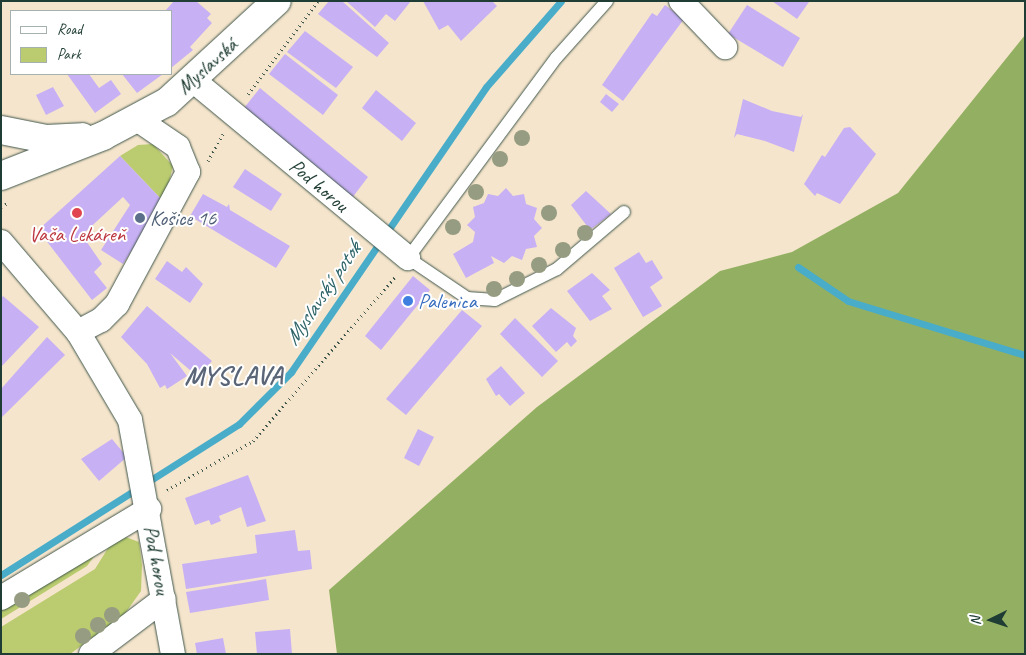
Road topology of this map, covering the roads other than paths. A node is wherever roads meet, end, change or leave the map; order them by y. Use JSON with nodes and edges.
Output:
{"nodes":[{"id":1,"x":277,"y":1,"type":"edge"},
{"id":2,"x":607,"y":1,"type":"edge"},
{"id":3,"x":681,"y":1,"type":"edge"},
{"id":4,"x":725,"y":46,"type":"dead end"},
{"id":5,"x":194,"y":81,"type":"junction"},
{"id":6,"x":137,"y":119,"type":"junction"},
{"id":7,"x":1,"y":130,"type":"edge"},
{"id":8,"x":104,"y":136,"type":"junction"},
{"id":9,"x":1,"y":176,"type":"edge"},
{"id":10,"x":624,"y":212,"type":"dead end"},
{"id":11,"x":1,"y":242,"type":"edge"},
{"id":12,"x":408,"y":258,"type":"junction"},
{"id":13,"x":78,"y":332,"type":"junction"},
{"id":14,"x":147,"y":503,"type":"junction"},
{"id":15,"x":1,"y":598,"type":"edge"},
{"id":16,"x":164,"y":600,"type":"junction"},
{"id":17,"x":91,"y":654,"type":"edge"},
{"id":18,"x":173,"y":654,"type":"edge"}],
"edges":[{"from":1,"to":5,"type":"street","name":"Myslavská"},
{"from":2,"to":12,"type":"lane"},
{"from":3,"to":4,"type":"street"},
{"from":5,"to":6,"type":"street","name":"Myslavská"},
{"from":5,"to":12,"type":"street","name":"Pod horou"},
{"from":6,"to":8,"type":"street","name":"Myslavská"},
{"from":6,"to":13,"type":"street"},
{"from":7,"to":8,"type":"street","name":"Myslavská"},
{"from":8,"to":9,"type":"street","name":"Myslavská"},
{"from":10,"to":12,"type":"lane","name":"Pod horou"},
{"from":11,"to":13,"type":"street","name":"Pod horou"},
{"from":13,"to":14,"type":"street","name":"Pod horou"},
{"from":14,"to":15,"type":"street"},
{"from":14,"to":16,"type":"street","name":"Pod horou"},
{"from":16,"to":17,"type":"street"},
{"from":16,"to":18,"type":"street","name":"Pod horou"}]}
